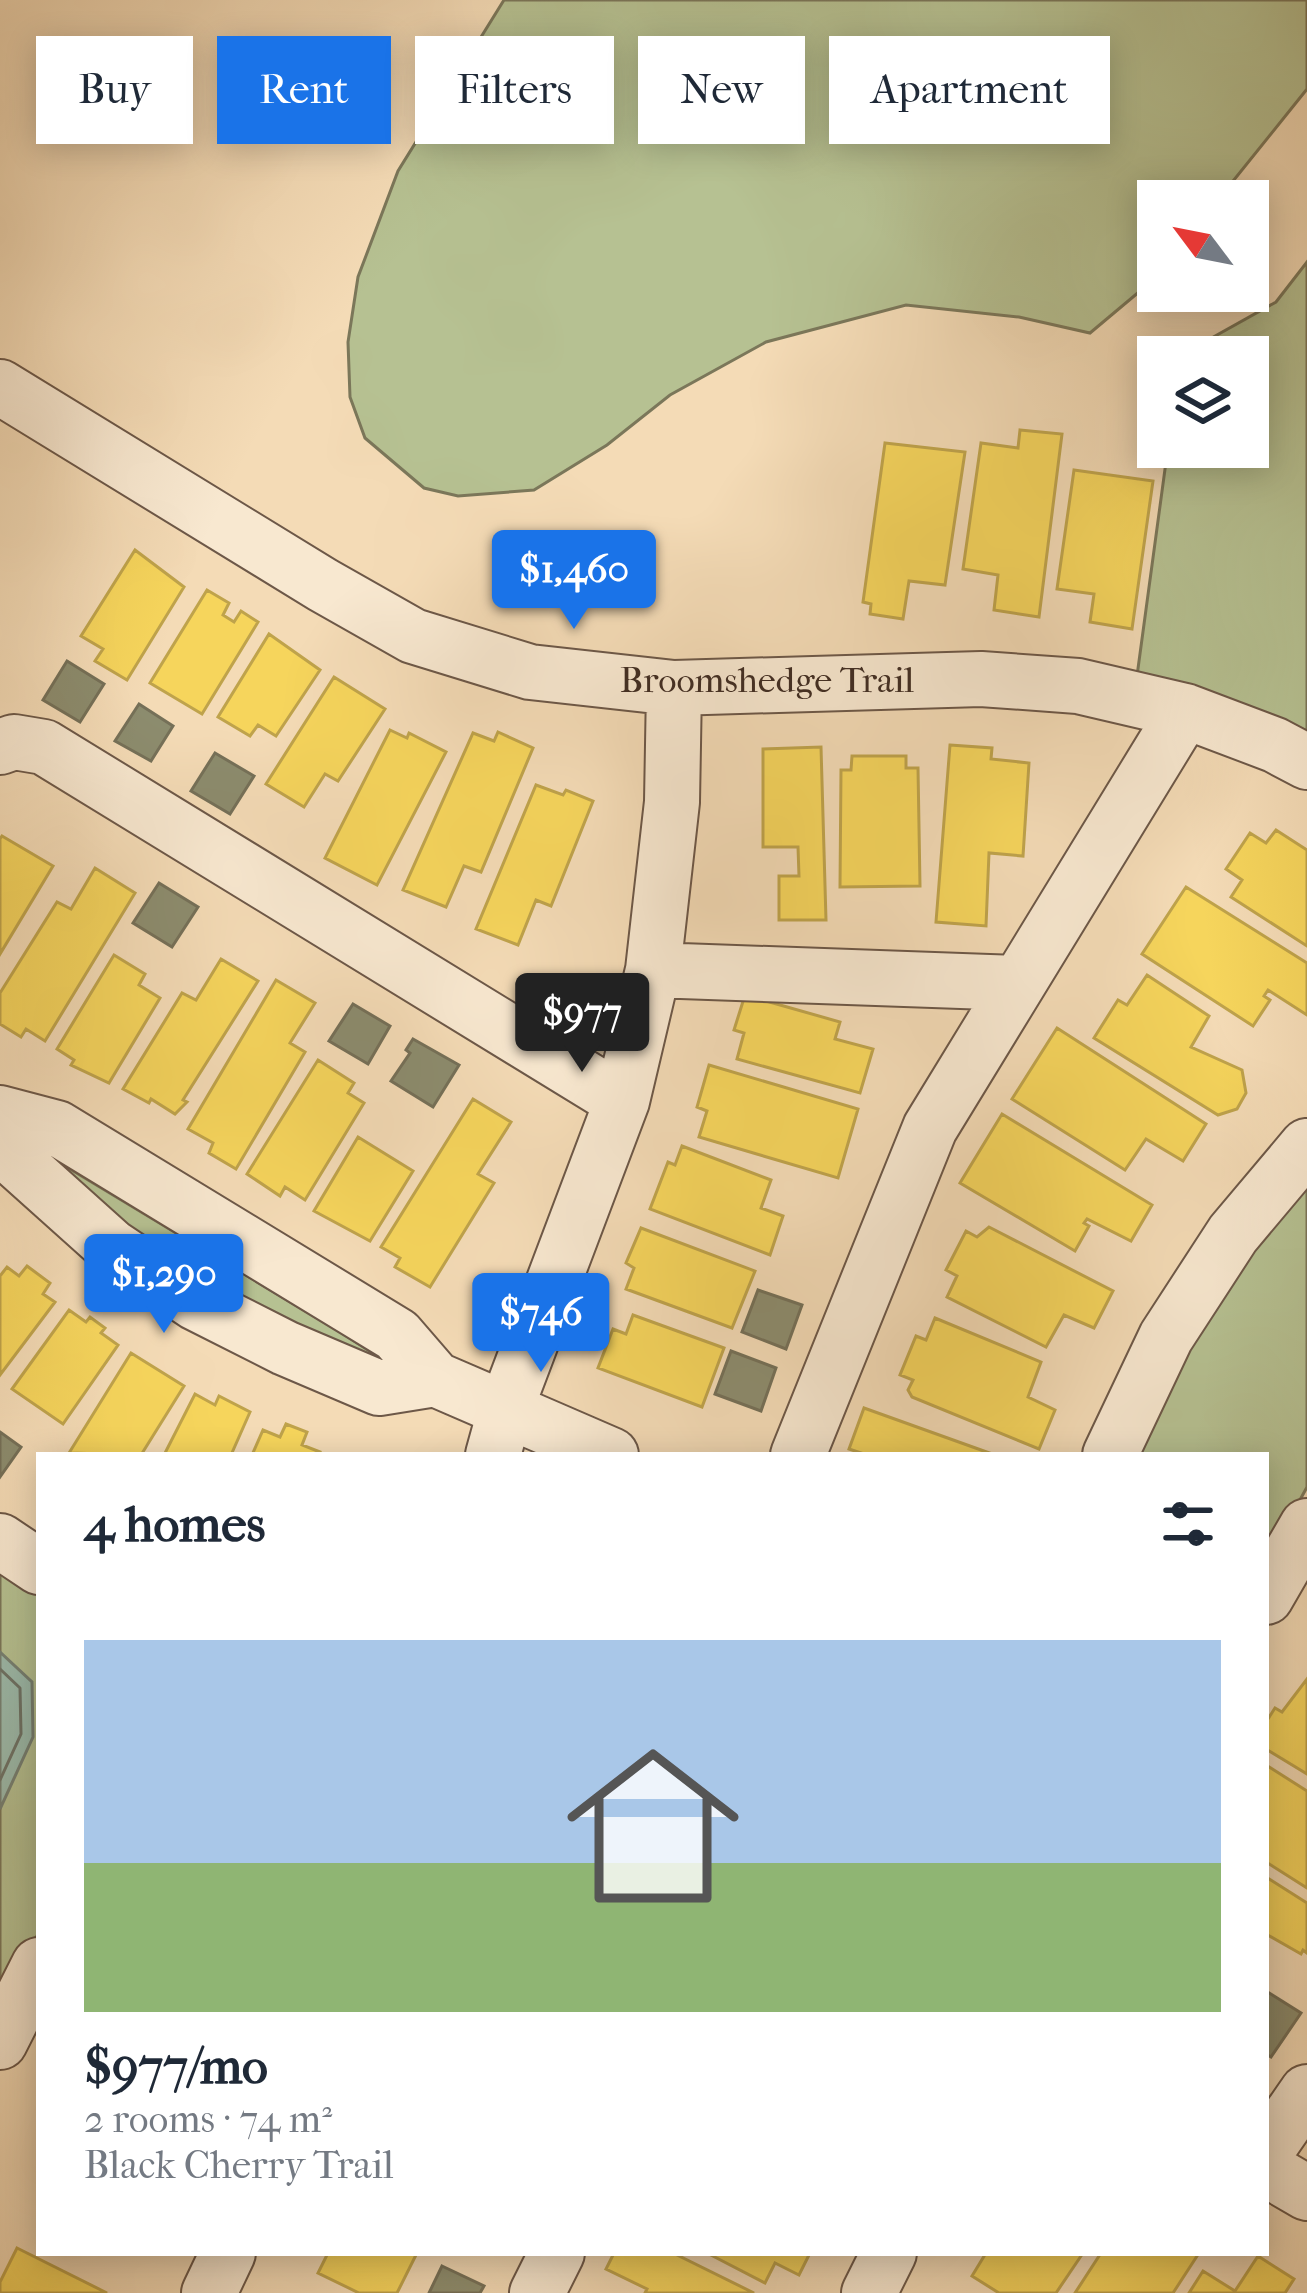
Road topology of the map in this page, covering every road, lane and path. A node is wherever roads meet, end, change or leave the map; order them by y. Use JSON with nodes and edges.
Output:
{"nodes":[{"id":1,"x":0,"y":387,"type":"edge"},
{"id":2,"x":674,"y":688,"type":"junction"},
{"id":3,"x":1185,"y":711,"type":"junction"},
{"id":4,"x":0,"y":747,"type":"edge"},
{"id":5,"x":1307,"y":762,"type":"edge"},
{"id":6,"x":653,"y":970,"type":"junction"},
{"id":7,"x":1018,"y":983,"type":"junction"},
{"id":8,"x":622,"y":1101,"type":"junction"},
{"id":9,"x":2,"y":1115,"type":"edge"},
{"id":10,"x":1307,"y":1146,"type":"edge"},
{"id":11,"x":435,"y":1379,"type":"junction"},
{"id":12,"x":500,"y":1432,"type":"edge"},
{"id":13,"x":597,"y":1452,"type":"edge"},
{"id":14,"x":799,"y":1452,"type":"edge"},
{"id":15,"x":1111,"y":1452,"type":"edge"},
{"id":16,"x":1307,"y":1526,"type":"edge"},
{"id":17,"x":0,"y":1540,"type":"edge"},
{"id":18,"x":36,"y":1565,"type":"edge"},
{"id":19,"x":1269,"y":1592,"type":"edge"},
{"id":20,"x":36,"y":1971,"type":"edge"},
{"id":21,"x":0,"y":2042,"type":"edge"},
{"id":22,"x":1307,"y":2092,"type":"edge"},
{"id":23,"x":1269,"y":2147,"type":"edge"},
{"id":24,"x":1269,"y":2171,"type":"edge"},
{"id":25,"x":1307,"y":2193,"type":"edge"},
{"id":26,"x":227,"y":2256,"type":"edge"},
{"id":27,"x":556,"y":2256,"type":"edge"},
{"id":28,"x":888,"y":2256,"type":"edge"},
{"id":29,"x":209,"y":2293,"type":"edge"},
{"id":30,"x":537,"y":2293,"type":"edge"},
{"id":31,"x":869,"y":2293,"type":"edge"}],
"edges":[{"from":1,"to":2,"type":"street","name":"Broomshedge Trail"},
{"from":2,"to":3,"type":"street","name":"Broomshedge Trail"},
{"from":2,"to":6,"type":"street"},
{"from":3,"to":5,"type":"street","name":"Broomshedge Trail"},
{"from":3,"to":7,"type":"street"},
{"from":4,"to":8,"type":"street"},
{"from":6,"to":7,"type":"street"},
{"from":6,"to":8,"type":"street"},
{"from":7,"to":14,"type":"street"},
{"from":8,"to":12,"type":"street"},
{"from":9,"to":11,"type":"street"},
{"from":9,"to":11,"type":"street"},
{"from":10,"to":15,"type":"street"},
{"from":11,"to":12,"type":"street"},
{"from":12,"to":13,"type":"street"},
{"from":16,"to":19,"type":"street"},
{"from":17,"to":18,"type":"street"},
{"from":20,"to":21,"type":"street"},
{"from":22,"to":23,"type":"street"},
{"from":24,"to":25,"type":"street"},
{"from":26,"to":29,"type":"street"},
{"from":27,"to":30,"type":"street"},
{"from":28,"to":31,"type":"street"}]}
